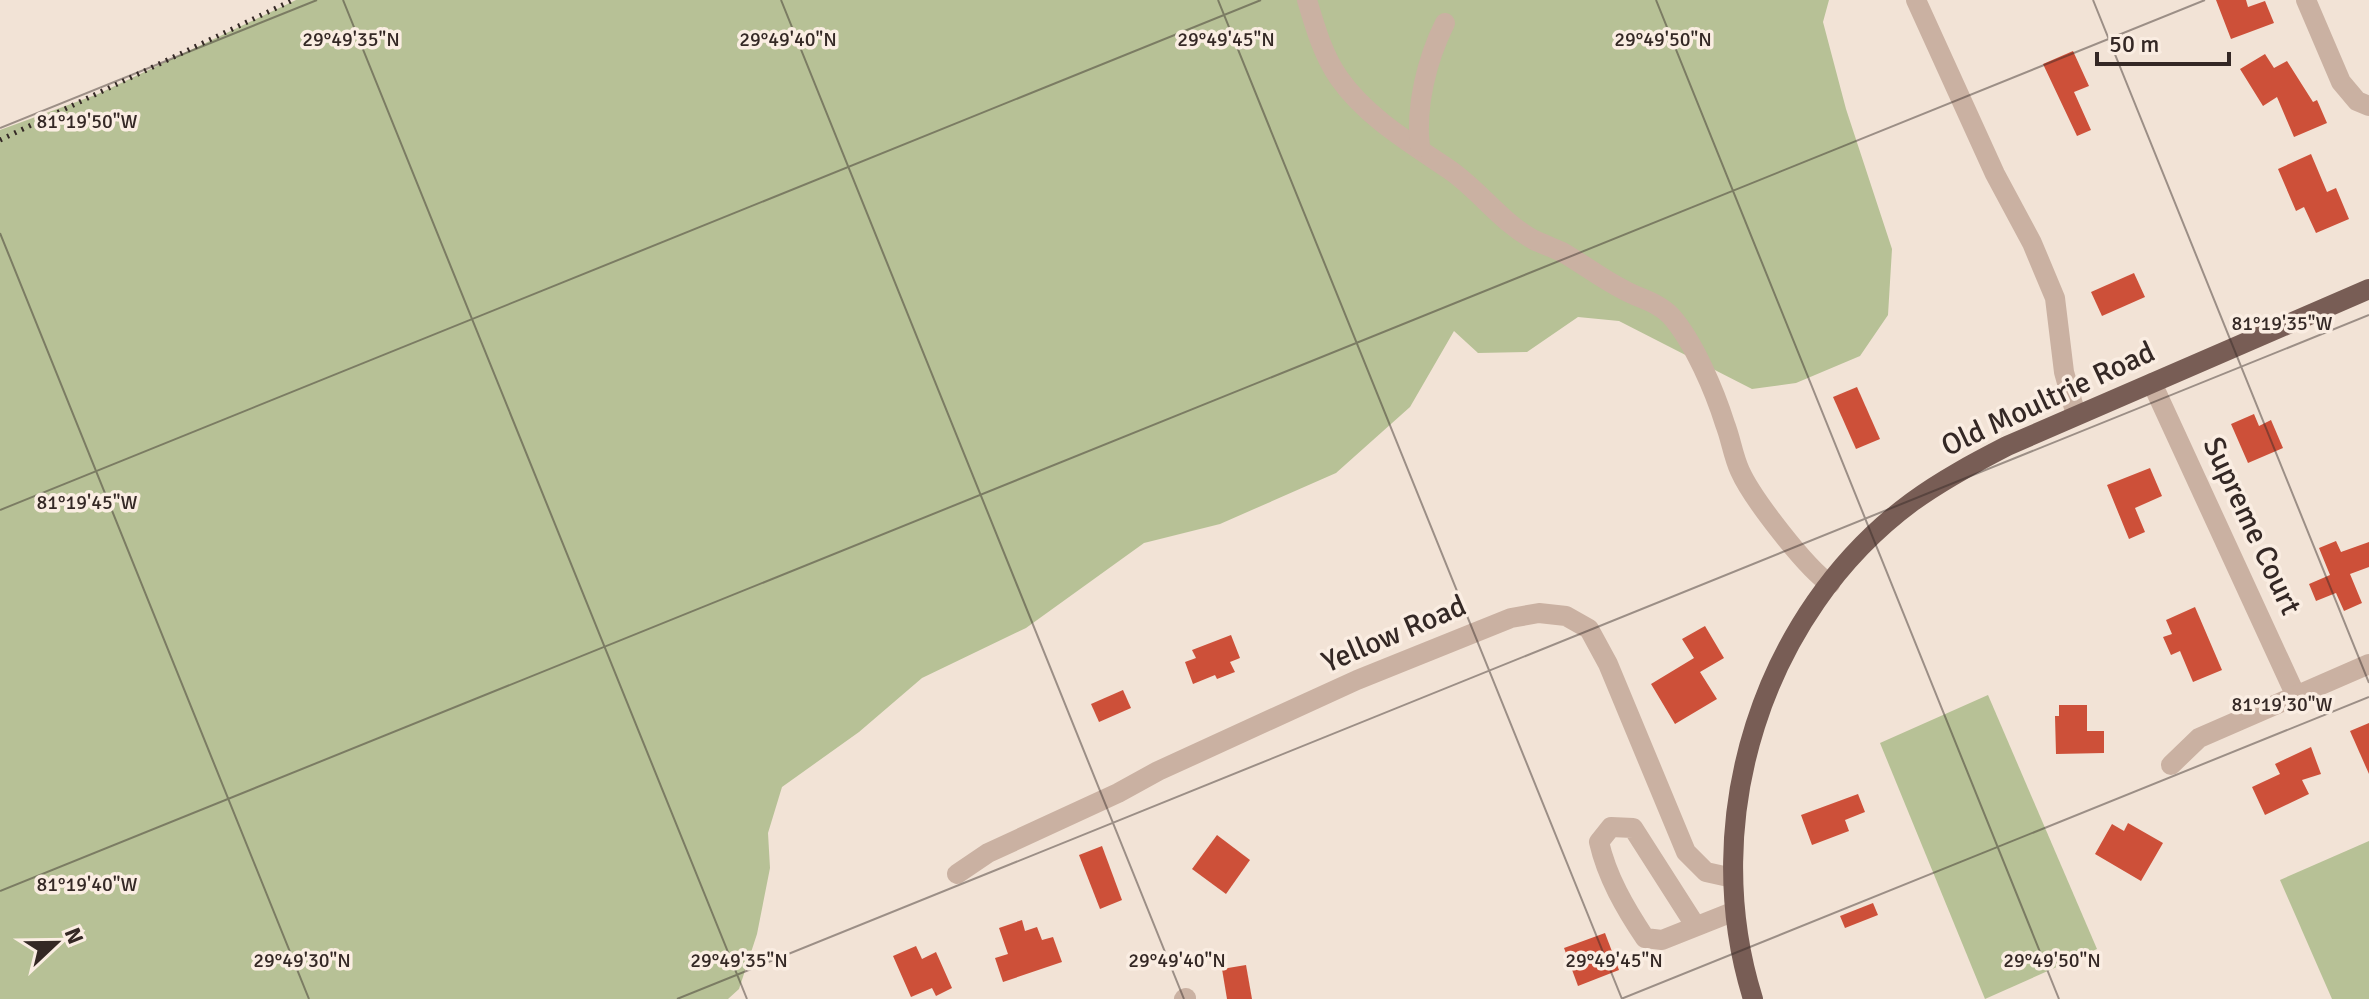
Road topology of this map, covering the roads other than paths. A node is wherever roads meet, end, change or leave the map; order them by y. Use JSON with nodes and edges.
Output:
{"nodes":[{"id":1,"x":1307,"y":0,"type":"edge"},
{"id":2,"x":1916,"y":0,"type":"edge"},
{"id":3,"x":2306,"y":0,"type":"edge"},
{"id":4,"x":1445,"y":23,"type":"dead end"},
{"id":5,"x":2369,"y":106,"type":"edge"},
{"id":6,"x":1420,"y":147,"type":"junction"},
{"id":7,"x":2369,"y":289,"type":"edge"},
{"id":8,"x":2152,"y":383,"type":"junction"},
{"id":9,"x":2076,"y":415,"type":"junction"},
{"id":10,"x":1830,"y":584,"type":"junction"},
{"id":11,"x":2369,"y":664,"type":"edge"},
{"id":12,"x":2296,"y":696,"type":"junction"},
{"id":13,"x":2171,"y":765,"type":"dead end"},
{"id":14,"x":957,"y":874,"type":"dead end"},
{"id":15,"x":1733,"y":878,"type":"junction"},
{"id":16,"x":1735,"y":911,"type":"junction"},
{"id":17,"x":1695,"y":925,"type":"junction"},
{"id":18,"x":1753,"y":999,"type":"edge"}],
"edges":[{"from":1,"to":6,"type":"street"},
{"from":2,"to":9,"type":"street"},
{"from":3,"to":5,"type":"street"},
{"from":4,"to":6,"type":"street"},
{"from":6,"to":10,"type":"street"},
{"from":7,"to":8,"type":"main road","name":"Old Moultrie Road"},
{"from":8,"to":9,"type":"main road","name":"Old Moultrie Road"},
{"from":8,"to":12,"type":"street","name":"Supreme Court"},
{"from":9,"to":10,"type":"main road","name":"Old Moultrie Road"},
{"from":10,"to":15,"type":"main road","name":"Old Moultrie Road"},
{"from":11,"to":12,"type":"street"},
{"from":12,"to":13,"type":"street"},
{"from":14,"to":15,"type":"street","name":"Yellow Road"},
{"from":15,"to":16,"type":"main road","name":"Old Moultrie Road"},
{"from":16,"to":17,"type":"street"},
{"from":16,"to":18,"type":"main road","name":"Old Moultrie Road"},
{"from":17,"to":17,"type":"street"}]}
